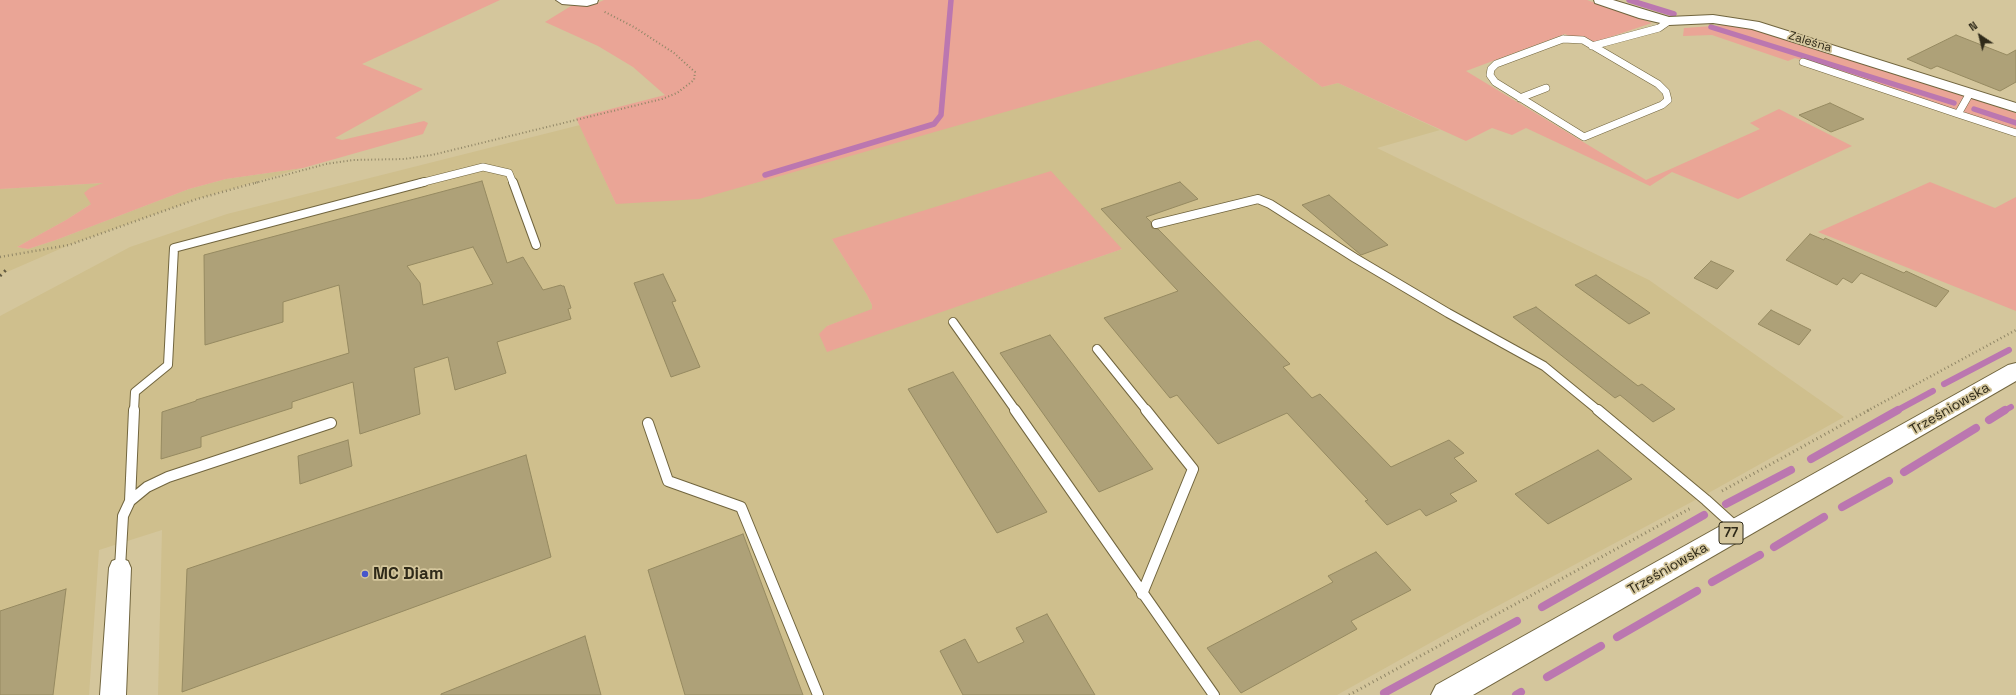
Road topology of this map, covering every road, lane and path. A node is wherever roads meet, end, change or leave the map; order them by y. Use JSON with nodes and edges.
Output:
{"nodes":[{"id":1,"x":562,"y":0,"type":"edge"},
{"id":2,"x":1600,"y":0,"type":"edge"},
{"id":3,"x":589,"y":1,"type":"edge"},
{"id":4,"x":1669,"y":21,"type":"junction"},
{"id":5,"x":1592,"y":46,"type":"junction"},
{"id":6,"x":1803,"y":62,"type":"dead end"},
{"id":7,"x":1546,"y":88,"type":"dead end"},
{"id":8,"x":1970,"y":93,"type":"junction"},
{"id":9,"x":1520,"y":98,"type":"junction"},
{"id":10,"x":2016,"y":108,"type":"edge"},
{"id":11,"x":1958,"y":114,"type":"junction"},
{"id":12,"x":2016,"y":133,"type":"edge"},
{"id":13,"x":1156,"y":224,"type":"dead end"},
{"id":14,"x":536,"y":245,"type":"dead end"},
{"id":15,"x":0,"y":257,"type":"edge"},
{"id":16,"x":953,"y":322,"type":"dead end"},
{"id":17,"x":2016,"y":330,"type":"edge"},
{"id":18,"x":1097,"y":349,"type":"dead end"},
{"id":19,"x":2016,"y":371,"type":"edge"},
{"id":20,"x":331,"y":423,"type":"dead end"},
{"id":21,"x":648,"y":423,"type":"dead end"},
{"id":22,"x":1706,"y":500,"type":"junction"},
{"id":23,"x":130,"y":501,"type":"junction"},
{"id":24,"x":1738,"y":529,"type":"junction"},
{"id":25,"x":120,"y":568,"type":"joint"},
{"id":26,"x":1142,"y":594,"type":"junction"},
{"id":27,"x":113,"y":695,"type":"edge"},
{"id":28,"x":818,"y":695,"type":"edge"},
{"id":29,"x":1214,"y":695,"type":"edge"},
{"id":30,"x":1349,"y":695,"type":"edge"},
{"id":31,"x":1446,"y":695,"type":"edge"}],
"edges":[{"from":1,"to":3,"type":"street"},
{"from":2,"to":4,"type":"street","name":"Zaleśna"},
{"from":3,"to":15,"type":"path"},
{"from":4,"to":5,"type":"lane"},
{"from":4,"to":8,"type":"street","name":"Zaleśna"},
{"from":5,"to":9,"type":"lane"},
{"from":5,"to":9,"type":"lane"},
{"from":6,"to":11,"type":"lane"},
{"from":7,"to":9,"type":"lane"},
{"from":8,"to":10,"type":"street","name":"Zaleśna"},
{"from":8,"to":11,"type":"lane"},
{"from":11,"to":12,"type":"lane"},
{"from":13,"to":22,"type":"lane"},
{"from":14,"to":23,"type":"lane"},
{"from":16,"to":26,"type":"lane"},
{"from":17,"to":22,"type":"path"},
{"from":18,"to":26,"type":"lane"},
{"from":19,"to":24,"type":"main road","name":"Trześniowska","number":"77"},
{"from":20,"to":23,"type":"lane"},
{"from":21,"to":28,"type":"lane"},
{"from":22,"to":24,"type":"lane"},
{"from":22,"to":30,"type":"path"},
{"from":23,"to":25,"type":"lane"},
{"from":24,"to":31,"type":"main road","name":"Trześniowska","number":"77"},
{"from":25,"to":27,"type":"street"},
{"from":26,"to":29,"type":"lane"}]}
